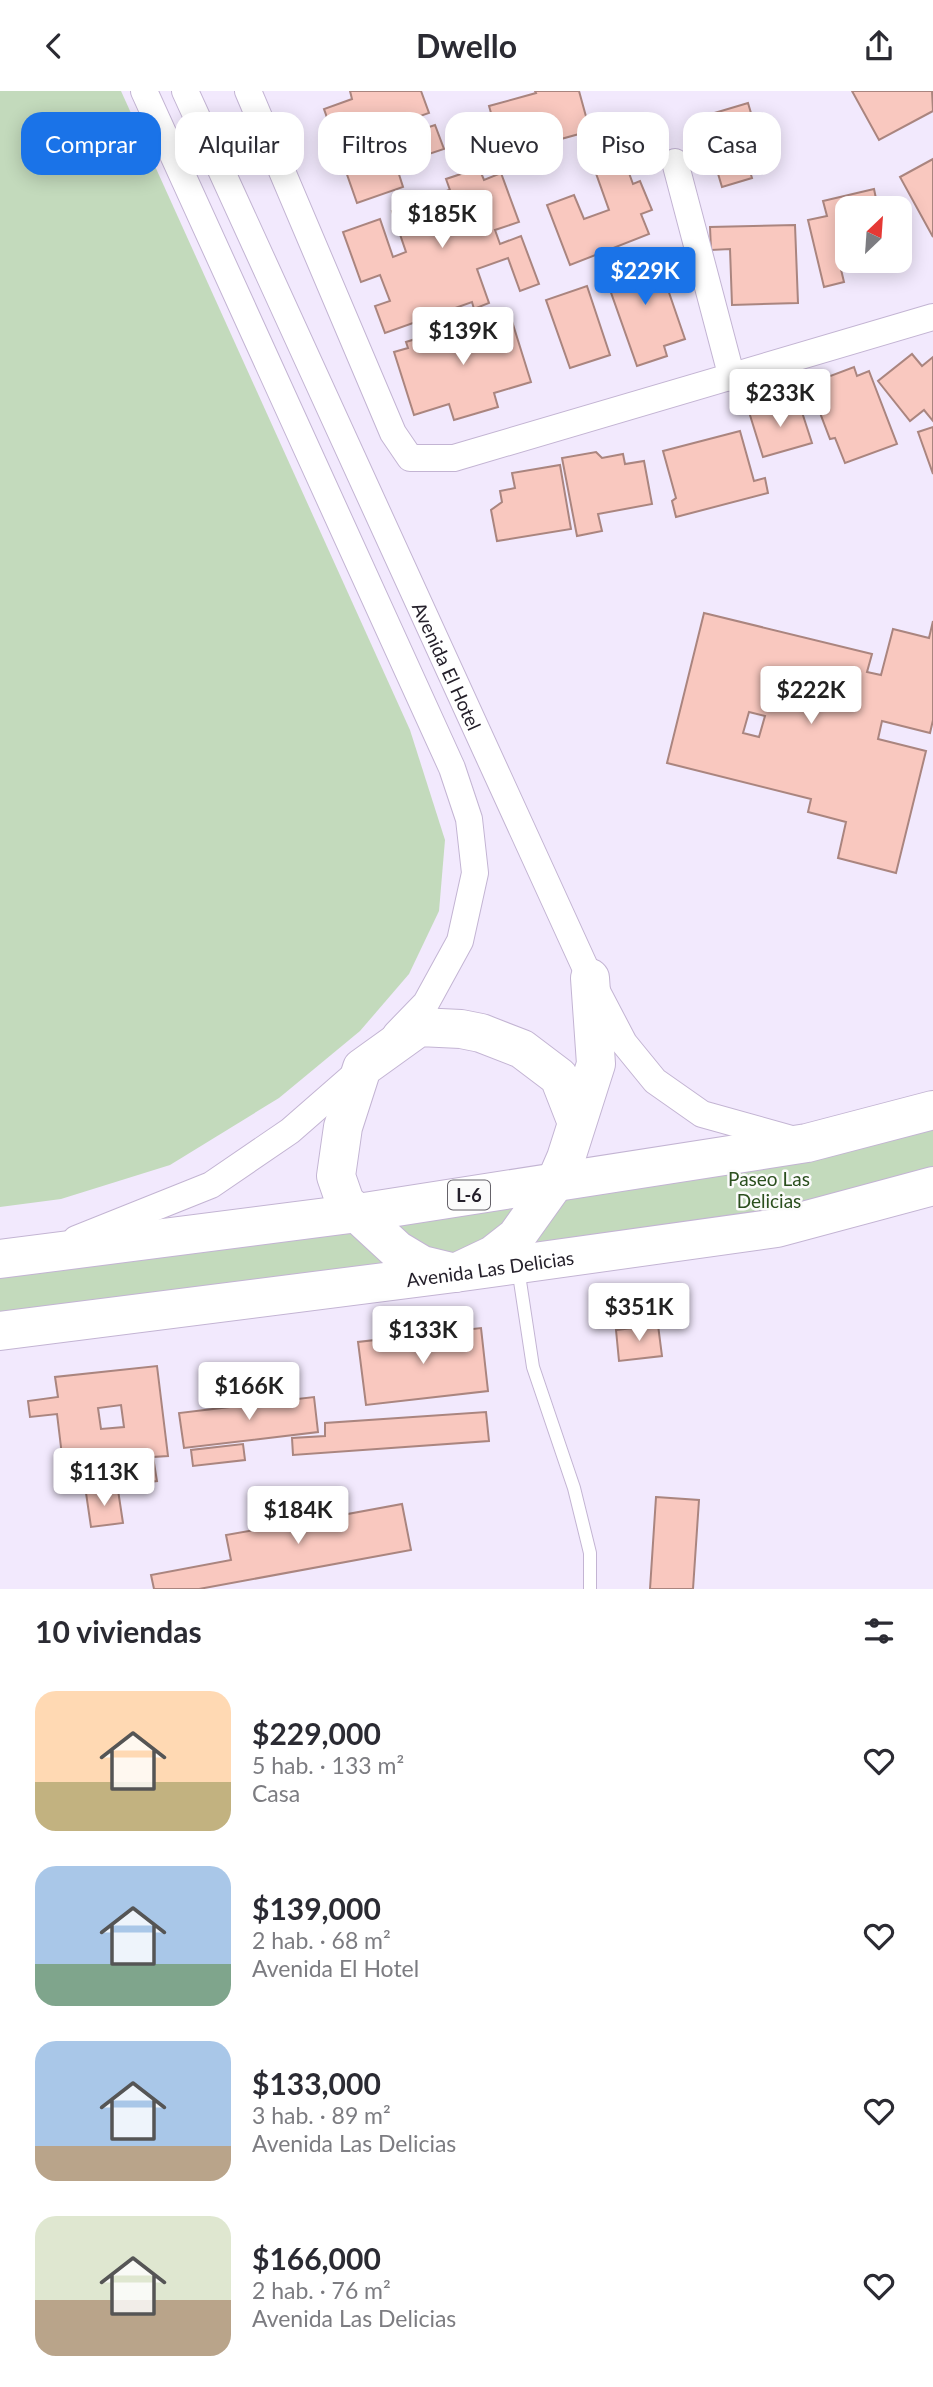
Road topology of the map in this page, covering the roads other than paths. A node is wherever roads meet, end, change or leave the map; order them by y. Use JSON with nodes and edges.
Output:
{"nodes":[{"id":1,"x":144,"y":91,"type":"edge"},
{"id":2,"x":185,"y":91,"type":"edge"},
{"id":3,"x":248,"y":91,"type":"edge"},
{"id":4,"x":675,"y":162,"type":"dead end"},
{"id":5,"x":933,"y":317,"type":"edge"},
{"id":6,"x":732,"y":378,"type":"junction"},
{"id":7,"x":590,"y":978,"type":"junction"},
{"id":8,"x":362,"y":1068,"type":"junction"},
{"id":9,"x":933,"y":1110,"type":"edge"},
{"id":10,"x":577,"y":1123,"type":"junction"},
{"id":11,"x":807,"y":1143,"type":"junction"},
{"id":12,"x":556,"y":1181,"type":"junction"},
{"id":13,"x":933,"y":1186,"type":"edge"},
{"id":14,"x":358,"y":1213,"type":"junction"},
{"id":15,"x":18,"y":1257,"type":"edge"},
{"id":16,"x":517,"y":1264,"type":"junction"},
{"id":17,"x":455,"y":1273,"type":"junction"},
{"id":18,"x":0,"y":1331,"type":"edge"},
{"id":19,"x":590,"y":1589,"type":"edge"}],
"edges":[{"from":1,"to":8,"type":"street","name":"Avenida El Hotel"},
{"from":2,"to":7,"type":"street","name":"Avenida El Hotel"},
{"from":3,"to":6,"type":"street"},
{"from":4,"to":6,"type":"street"},
{"from":5,"to":6,"type":"street"},
{"from":7,"to":10,"type":"main road"},
{"from":7,"to":11,"type":"street","name":"Avenida El Hotel"},
{"from":8,"to":10,"type":"main road"},
{"from":8,"to":14,"type":"main road"},
{"from":8,"to":15,"type":"street","number":"L-6"},
{"from":9,"to":11,"type":"main road","number":"L-6"},
{"from":10,"to":12,"type":"main road"},
{"from":11,"to":12,"type":"main road","number":"L-6"},
{"from":12,"to":14,"type":"main road","number":"L-6"},
{"from":12,"to":17,"type":"main road"},
{"from":13,"to":16,"type":"main road","name":"Avenida Las Delicias"},
{"from":14,"to":15,"type":"main road","number":"L-6"},
{"from":14,"to":17,"type":"main road"},
{"from":16,"to":17,"type":"main road","name":"Avenida Las Delicias"},
{"from":16,"to":19,"type":"lane"},
{"from":17,"to":18,"type":"main road","name":"Avenida Las Delicias"}]}
